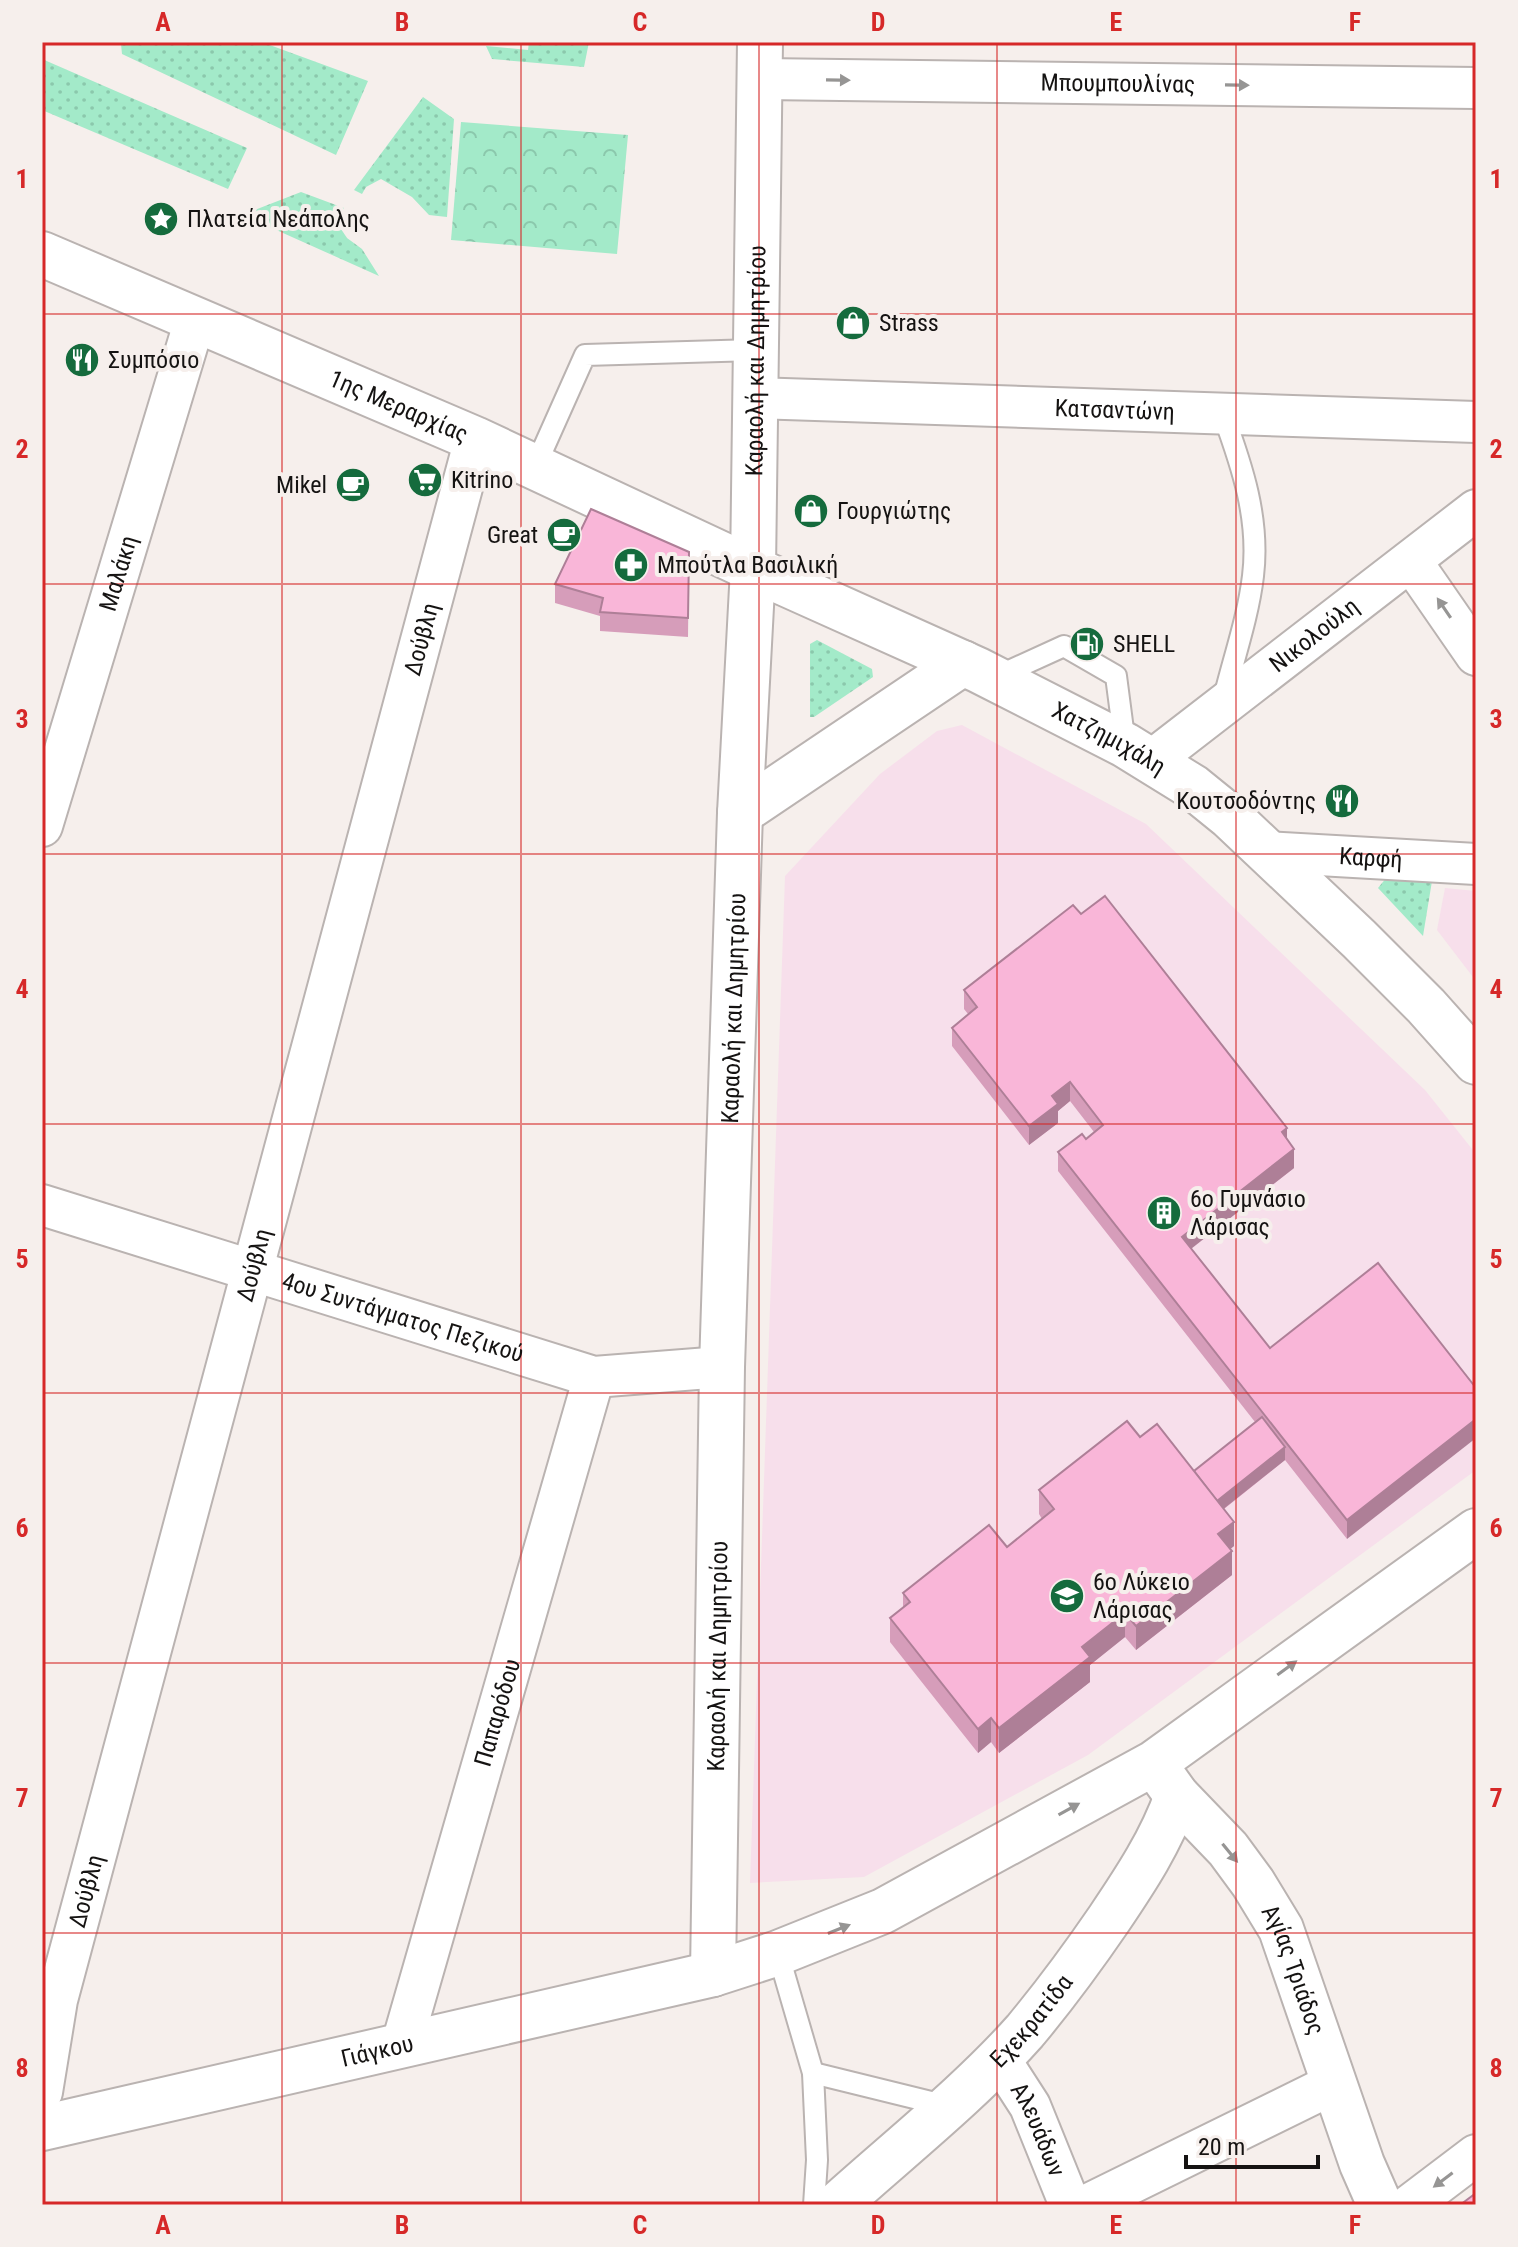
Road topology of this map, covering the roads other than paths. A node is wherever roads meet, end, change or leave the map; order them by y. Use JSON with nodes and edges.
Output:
{"nodes":[{"id":1,"x":760,"y":60,"type":"edge"},
{"id":2,"x":1476,"y":88,"type":"edge"},
{"id":3,"x":42,"y":254,"type":"edge"},
{"id":4,"x":195,"y":320,"type":"junction"},
{"id":5,"x":755,"y":350,"type":"junction"},
{"id":6,"x":755,"y":398,"type":"junction"},
{"id":7,"x":1223,"y":414,"type":"junction"},
{"id":8,"x":1476,"y":422,"type":"edge"},
{"id":9,"x":475,"y":439,"type":"junction"},
{"id":10,"x":535,"y":467,"type":"junction"},
{"id":11,"x":1476,"y":510,"type":"edge"},
{"id":12,"x":1411,"y":561,"type":"junction"},
{"id":13,"x":753,"y":569,"type":"junction"},
{"id":14,"x":1476,"y":655,"type":"edge"},
{"id":15,"x":978,"y":670,"type":"junction"},
{"id":16,"x":1223,"y":704,"type":"junction"},
{"id":17,"x":1138,"y":753,"type":"junction"},
{"id":18,"x":740,"y":813,"type":"junction"},
{"id":19,"x":42,"y":826,"type":"edge"},
{"id":20,"x":1267,"y":852,"type":"junction"},
{"id":21,"x":1476,"y":864,"type":"edge"},
{"id":22,"x":1476,"y":1062,"type":"edge"},
{"id":23,"x":42,"y":1205,"type":"edge"},
{"id":24,"x":253,"y":1271,"type":"junction"},
{"id":25,"x":722,"y":1367,"type":"junction"},
{"id":26,"x":594,"y":1377,"type":"junction"},
{"id":27,"x":1476,"y":1531,"type":"edge"},
{"id":28,"x":1166,"y":1780,"type":"junction"},
{"id":29,"x":778,"y":1953,"type":"junction"},
{"id":30,"x":713,"y":1974,"type":"junction"},
{"id":31,"x":401,"y":2047,"type":"junction"},
{"id":32,"x":999,"y":2058,"type":"junction"},
{"id":33,"x":813,"y":2073,"type":"junction"},
{"id":34,"x":1335,"y":2083,"type":"junction"},
{"id":35,"x":42,"y":2092,"type":"edge"},
{"id":36,"x":947,"y":2106,"type":"junction"},
{"id":37,"x":42,"y":2128,"type":"edge"},
{"id":38,"x":1476,"y":2155,"type":"edge"},
{"id":39,"x":814,"y":2205,"type":"edge"},
{"id":40,"x":837,"y":2205,"type":"edge"},
{"id":41,"x":1070,"y":2205,"type":"edge"},
{"id":42,"x":1087,"y":2205,"type":"edge"},
{"id":43,"x":1380,"y":2205,"type":"edge"},
{"id":44,"x":1410,"y":2205,"type":"edge"}],
"edges":[{"from":1,"to":2,"type":"street","name":"Μπουμπουλίνας","one_way":true},
{"from":1,"to":5,"type":"street","name":"Καραολή και Δημητρίου"},
{"from":3,"to":4,"type":"street","name":"1ης Μεραρχίας"},
{"from":4,"to":9,"type":"street","name":"1ης Μεραρχίας"},
{"from":4,"to":19,"type":"street","name":"Μαλάκη"},
{"from":5,"to":6,"type":"street","name":"Καραολή και Δημητρίου"},
{"from":5,"to":10,"type":"lane"},
{"from":6,"to":7,"type":"street","name":"Κατσαντώνη"},
{"from":6,"to":13,"type":"street","name":"Καραολή και Δημητρίου"},
{"from":7,"to":8,"type":"street","name":"Κατσαντώνη"},
{"from":7,"to":16,"type":"lane"},
{"from":9,"to":10,"type":"street","name":"1ης Μεραρχίας"},
{"from":9,"to":24,"type":"street","name":"Δούβλη"},
{"from":10,"to":13,"type":"street","name":"1ης Μεραρχίας"},
{"from":11,"to":12,"type":"street","name":"Νικολούλη"},
{"from":14,"to":12,"type":"street","one_way":true},
{"from":12,"to":16,"type":"street","name":"Νικολούλη"},
{"from":13,"to":15,"type":"street","name":"Χατζημιχάλη"},
{"from":13,"to":18,"type":"street","name":"Καραολή και Δημητρίου"},
{"from":15,"to":17,"type":"street","name":"Χατζημιχάλη"},
{"from":15,"to":17,"type":"lane"},
{"from":15,"to":18,"type":"street"},
{"from":16,"to":17,"type":"street","name":"Νικολούλη"},
{"from":17,"to":20,"type":"street","name":"Χατζημιχάλη"},
{"from":18,"to":25,"type":"street","name":"Καραολή και Δημητρίου"},
{"from":20,"to":21,"type":"street","name":"Καρφή"},
{"from":20,"to":22,"type":"street","name":"Χατζημιχάλη"},
{"from":23,"to":24,"type":"street","name":"4ου Συντάγματος Πεζικού"},
{"from":24,"to":26,"type":"street","name":"4ου Συντάγματος Πεζικού"},
{"from":24,"to":35,"type":"street","name":"Δούβλη"},
{"from":25,"to":26,"type":"street","name":"4ου Συντάγματος Πεζικού"},
{"from":25,"to":30,"type":"street","name":"Καραολή και Δημητρίου"},
{"from":26,"to":31,"type":"street","name":"Παπαρόδου"},
{"from":28,"to":27,"type":"street","name":"Γιάγκου","one_way":true},
{"from":29,"to":28,"type":"street","name":"Γιάγκου","one_way":true},
{"from":28,"to":32,"type":"street","name":"Εχεκρατίδα"},
{"from":28,"to":34,"type":"street","name":"Αγίας Τριάδος","one_way":true},
{"from":29,"to":30,"type":"street","name":"Γιάγκου"},
{"from":29,"to":33,"type":"lane"},
{"from":30,"to":31,"type":"street","name":"Γιάγκου"},
{"from":31,"to":37,"type":"street","name":"Γιάγκου"},
{"from":32,"to":36,"type":"street","name":"Εχεκρατίδα"},
{"from":32,"to":41,"type":"street","name":"Αλευάδων"},
{"from":33,"to":36,"type":"lane"},
{"from":33,"to":39,"type":"lane"},
{"from":34,"to":42,"type":"street"},
{"from":34,"to":43,"type":"street","name":"Αγίας Τριάδος"},
{"from":36,"to":40,"type":"street","name":"Εχεκρατίδα"},
{"from":38,"to":44,"type":"street","one_way":true}]}
